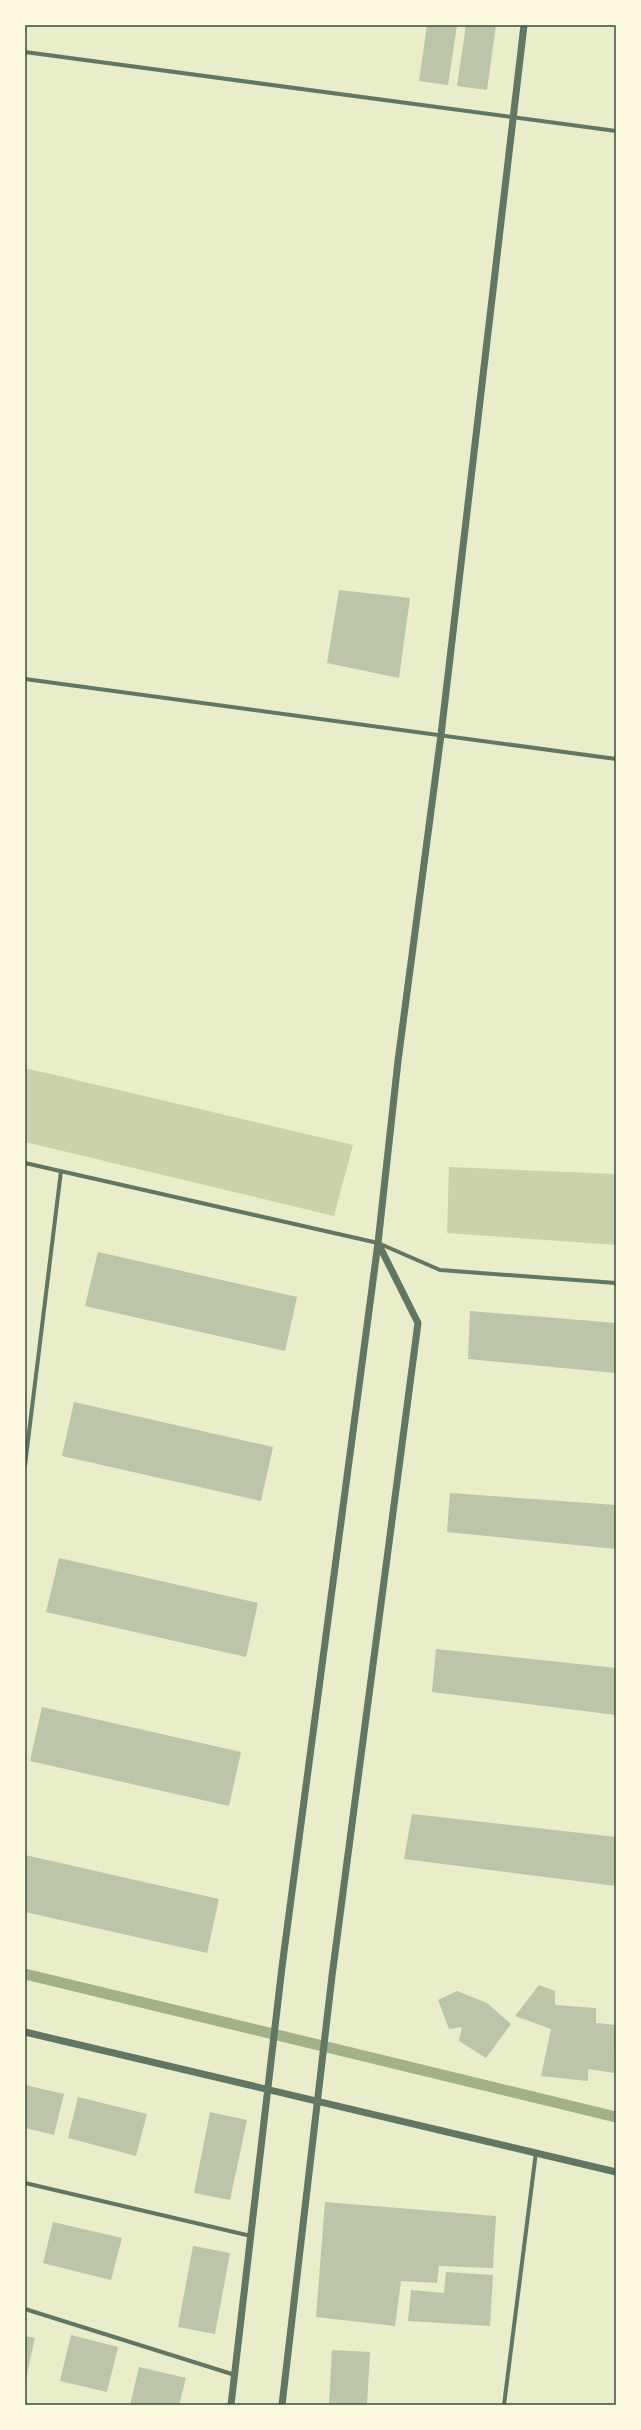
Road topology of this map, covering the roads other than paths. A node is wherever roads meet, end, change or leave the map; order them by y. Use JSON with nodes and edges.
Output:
{"nodes":[{"id":1,"x":524,"y":25,"type":"edge"},
{"id":2,"x":25,"y":52,"type":"edge"},
{"id":3,"x":512,"y":117,"type":"junction"},
{"id":4,"x":616,"y":131,"type":"edge"},
{"id":5,"x":25,"y":679,"type":"edge"},
{"id":6,"x":441,"y":735,"type":"junction"},
{"id":7,"x":616,"y":759,"type":"edge"},
{"id":8,"x":25,"y":1163,"type":"edge"},
{"id":9,"x":61,"y":1171,"type":"junction"},
{"id":10,"x":378,"y":1243,"type":"junction"},
{"id":11,"x":616,"y":1283,"type":"edge"},
{"id":12,"x":25,"y":1465,"type":"edge"},
{"id":13,"x":25,"y":2032,"type":"edge"},
{"id":14,"x":268,"y":2088,"type":"junction"},
{"id":15,"x":317,"y":2100,"type":"junction"},
{"id":16,"x":536,"y":2151,"type":"junction"},
{"id":17,"x":616,"y":2172,"type":"edge"},
{"id":18,"x":25,"y":2183,"type":"edge"},
{"id":19,"x":251,"y":2236,"type":"junction"},
{"id":20,"x":25,"y":2309,"type":"edge"},
{"id":21,"x":235,"y":2375,"type":"junction"},
{"id":22,"x":232,"y":2405,"type":"edge"},
{"id":23,"x":282,"y":2405,"type":"edge"},
{"id":24,"x":504,"y":2405,"type":"edge"}],
"edges":[{"from":1,"to":3,"type":"street"},
{"from":2,"to":3,"type":"street"},
{"from":3,"to":4,"type":"street"},
{"from":3,"to":6,"type":"street"},
{"from":5,"to":6,"type":"street"},
{"from":6,"to":7,"type":"street"},
{"from":6,"to":10,"type":"street"},
{"from":8,"to":9,"type":"street"},
{"from":9,"to":10,"type":"street"},
{"from":9,"to":12,"type":"street"},
{"from":10,"to":11,"type":"street"},
{"from":10,"to":14,"type":"street"},
{"from":10,"to":15,"type":"street"},
{"from":13,"to":14,"type":"street"},
{"from":14,"to":15,"type":"street"},
{"from":14,"to":19,"type":"street"},
{"from":15,"to":16,"type":"street"},
{"from":15,"to":23,"type":"street"},
{"from":16,"to":17,"type":"street"},
{"from":16,"to":24,"type":"street"},
{"from":18,"to":19,"type":"street"},
{"from":19,"to":21,"type":"street"},
{"from":20,"to":21,"type":"street"},
{"from":21,"to":22,"type":"street"}]}
